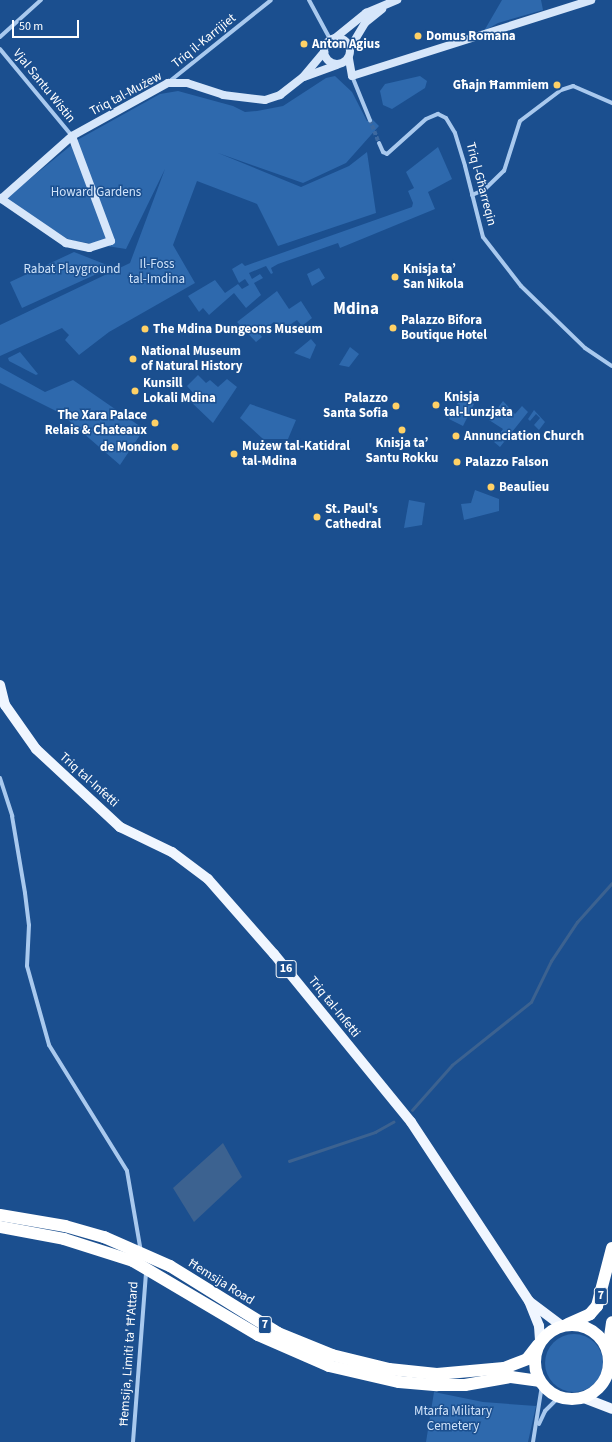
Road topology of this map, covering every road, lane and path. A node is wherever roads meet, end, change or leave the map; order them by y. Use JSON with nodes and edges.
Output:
{"nodes":[{"id":1,"x":41,"y":0,"type":"edge"},
{"id":2,"x":271,"y":0,"type":"edge"},
{"id":3,"x":309,"y":0,"type":"edge"},
{"id":4,"x":397,"y":0,"type":"edge"},
{"id":5,"x":591,"y":0,"type":"edge"},
{"id":6,"x":387,"y":5,"type":"junction"},
{"id":7,"x":0,"y":37,"type":"edge"},
{"id":8,"x":333,"y":39,"type":"junction"},
{"id":9,"x":0,"y":48,"type":"edge"},
{"id":10,"x":350,"y":48,"type":"junction"},
{"id":11,"x":324,"y":52,"type":"junction"},
{"id":12,"x":348,"y":59,"type":"junction"},
{"id":13,"x":339,"y":65,"type":"junction"},
{"id":14,"x":352,"y":76,"type":"junction"},
{"id":15,"x":303,"y":77,"type":"junction"},
{"id":16,"x":168,"y":83,"type":"junction"},
{"id":17,"x":612,"y":102,"type":"edge"},
{"id":18,"x":370,"y":120,"type":"tunnel mouth"},
{"id":19,"x":72,"y":136,"type":"junction"},
{"id":20,"x":379,"y":143,"type":"tunnel mouth"},
{"id":21,"x":472,"y":195,"type":"junction"},
{"id":22,"x":0,"y":198,"type":"edge"},
{"id":23,"x":612,"y":366,"type":"edge"},
{"id":24,"x":0,"y":685,"type":"edge"},
{"id":25,"x":0,"y":778,"type":"edge"},
{"id":26,"x":0,"y":1215,"type":"edge"},
{"id":27,"x":0,"y":1227,"type":"edge"},
{"id":28,"x":612,"y":1248,"type":"edge"},
{"id":29,"x":142,"y":1252,"type":"junction"},
{"id":30,"x":147,"y":1267,"type":"junction"},
{"id":31,"x":529,"y":1301,"type":"junction"},
{"id":32,"x":612,"y":1322,"type":"edge"},
{"id":33,"x":563,"y":1326,"type":"junction"},
{"id":34,"x":539,"y":1344,"type":"junction"},
{"id":35,"x":608,"y":1351,"type":"junction"},
{"id":36,"x":611,"y":1368,"type":"edge"},
{"id":37,"x":541,"y":1383,"type":"junction"},
{"id":38,"x":559,"y":1397,"type":"junction"},
{"id":39,"x":584,"y":1398,"type":"junction"},
{"id":40,"x":612,"y":1409,"type":"edge"},
{"id":41,"x":536,"y":1428,"type":"junction"},
{"id":42,"x":133,"y":1442,"type":"edge"},
{"id":43,"x":533,"y":1442,"type":"edge"}],
"edges":[{"from":1,"to":7,"type":"street"},
{"from":2,"to":16,"type":"street","name":"Triq il-Karrijiet"},
{"from":3,"to":8,"type":"street"},
{"from":4,"to":6,"type":"street"},
{"from":5,"to":14,"type":"street"},
{"from":6,"to":8,"type":"street"},
{"from":6,"to":10,"type":"street"},
{"from":8,"to":10,"type":"street"},
{"from":8,"to":11,"type":"street"},
{"from":9,"to":19,"type":"street","name":"Vjal Santu Wistin"},
{"from":10,"to":12,"type":"street"},
{"from":11,"to":13,"type":"street"},
{"from":11,"to":15,"type":"street","name":"Triq tal-Mużew"},
{"from":12,"to":13,"type":"street"},
{"from":12,"to":14,"type":"street"},
{"from":13,"to":14,"type":"street"},
{"from":13,"to":15,"type":"street","name":"Triq tal-Mużew"},
{"from":14,"to":18,"type":"street"},
{"from":15,"to":16,"type":"street","name":"Triq tal-Mużew"},
{"from":16,"to":19,"type":"street","name":"Triq tal-Mużew"},
{"from":17,"to":21,"type":"street"},
{"from":19,"to":22,"type":"street","name":"Triq tal-Mużew"},
{"from":19,"to":22,"type":"street"},
{"from":20,"to":21,"type":"street","name":"Triq l-Għarreqin"},
{"from":21,"to":23,"type":"street","name":"Triq l-Għarreqin"},
{"from":24,"to":31,"type":"main road","name":"Triq tal-Infetti","number":"16"},
{"from":25,"to":29,"type":"street"},
{"from":26,"to":29,"type":"highway","name":"Ħemsija Road","number":"7"},
{"from":27,"to":30,"type":"highway","name":"Ħemsija Road","number":"7"},
{"from":28,"to":33,"type":"highway","number":"7"},
{"from":29,"to":34,"type":"highway","name":"Ħemsija Road","number":"7"},
{"from":30,"to":37,"type":"highway","name":"Ħemsija Road","number":"7"},
{"from":30,"to":42,"type":"street","name":"Ħemsija, Limiti ta' Ħ'Attard"},
{"from":31,"to":33,"type":"main road","name":"Triq tal-Infetti","number":"16"},
{"from":31,"to":34,"type":"main road","name":"Triq tal-Infetti","number":"16"},
{"from":32,"to":35,"type":"highway","number":"7"},
{"from":33,"to":34,"type":"highway","number":"7"},
{"from":33,"to":35,"type":"highway"},
{"from":34,"to":37,"type":"highway"},
{"from":35,"to":36,"type":"highway","number":"7"},
{"from":36,"to":39,"type":"highway","number":"7"},
{"from":37,"to":38,"type":"highway","number":"7"},
{"from":37,"to":41,"type":"street"},
{"from":38,"to":39,"type":"highway","number":"7"},
{"from":38,"to":41,"type":"street"},
{"from":39,"to":40,"type":"main road"},
{"from":41,"to":43,"type":"street"}]}
